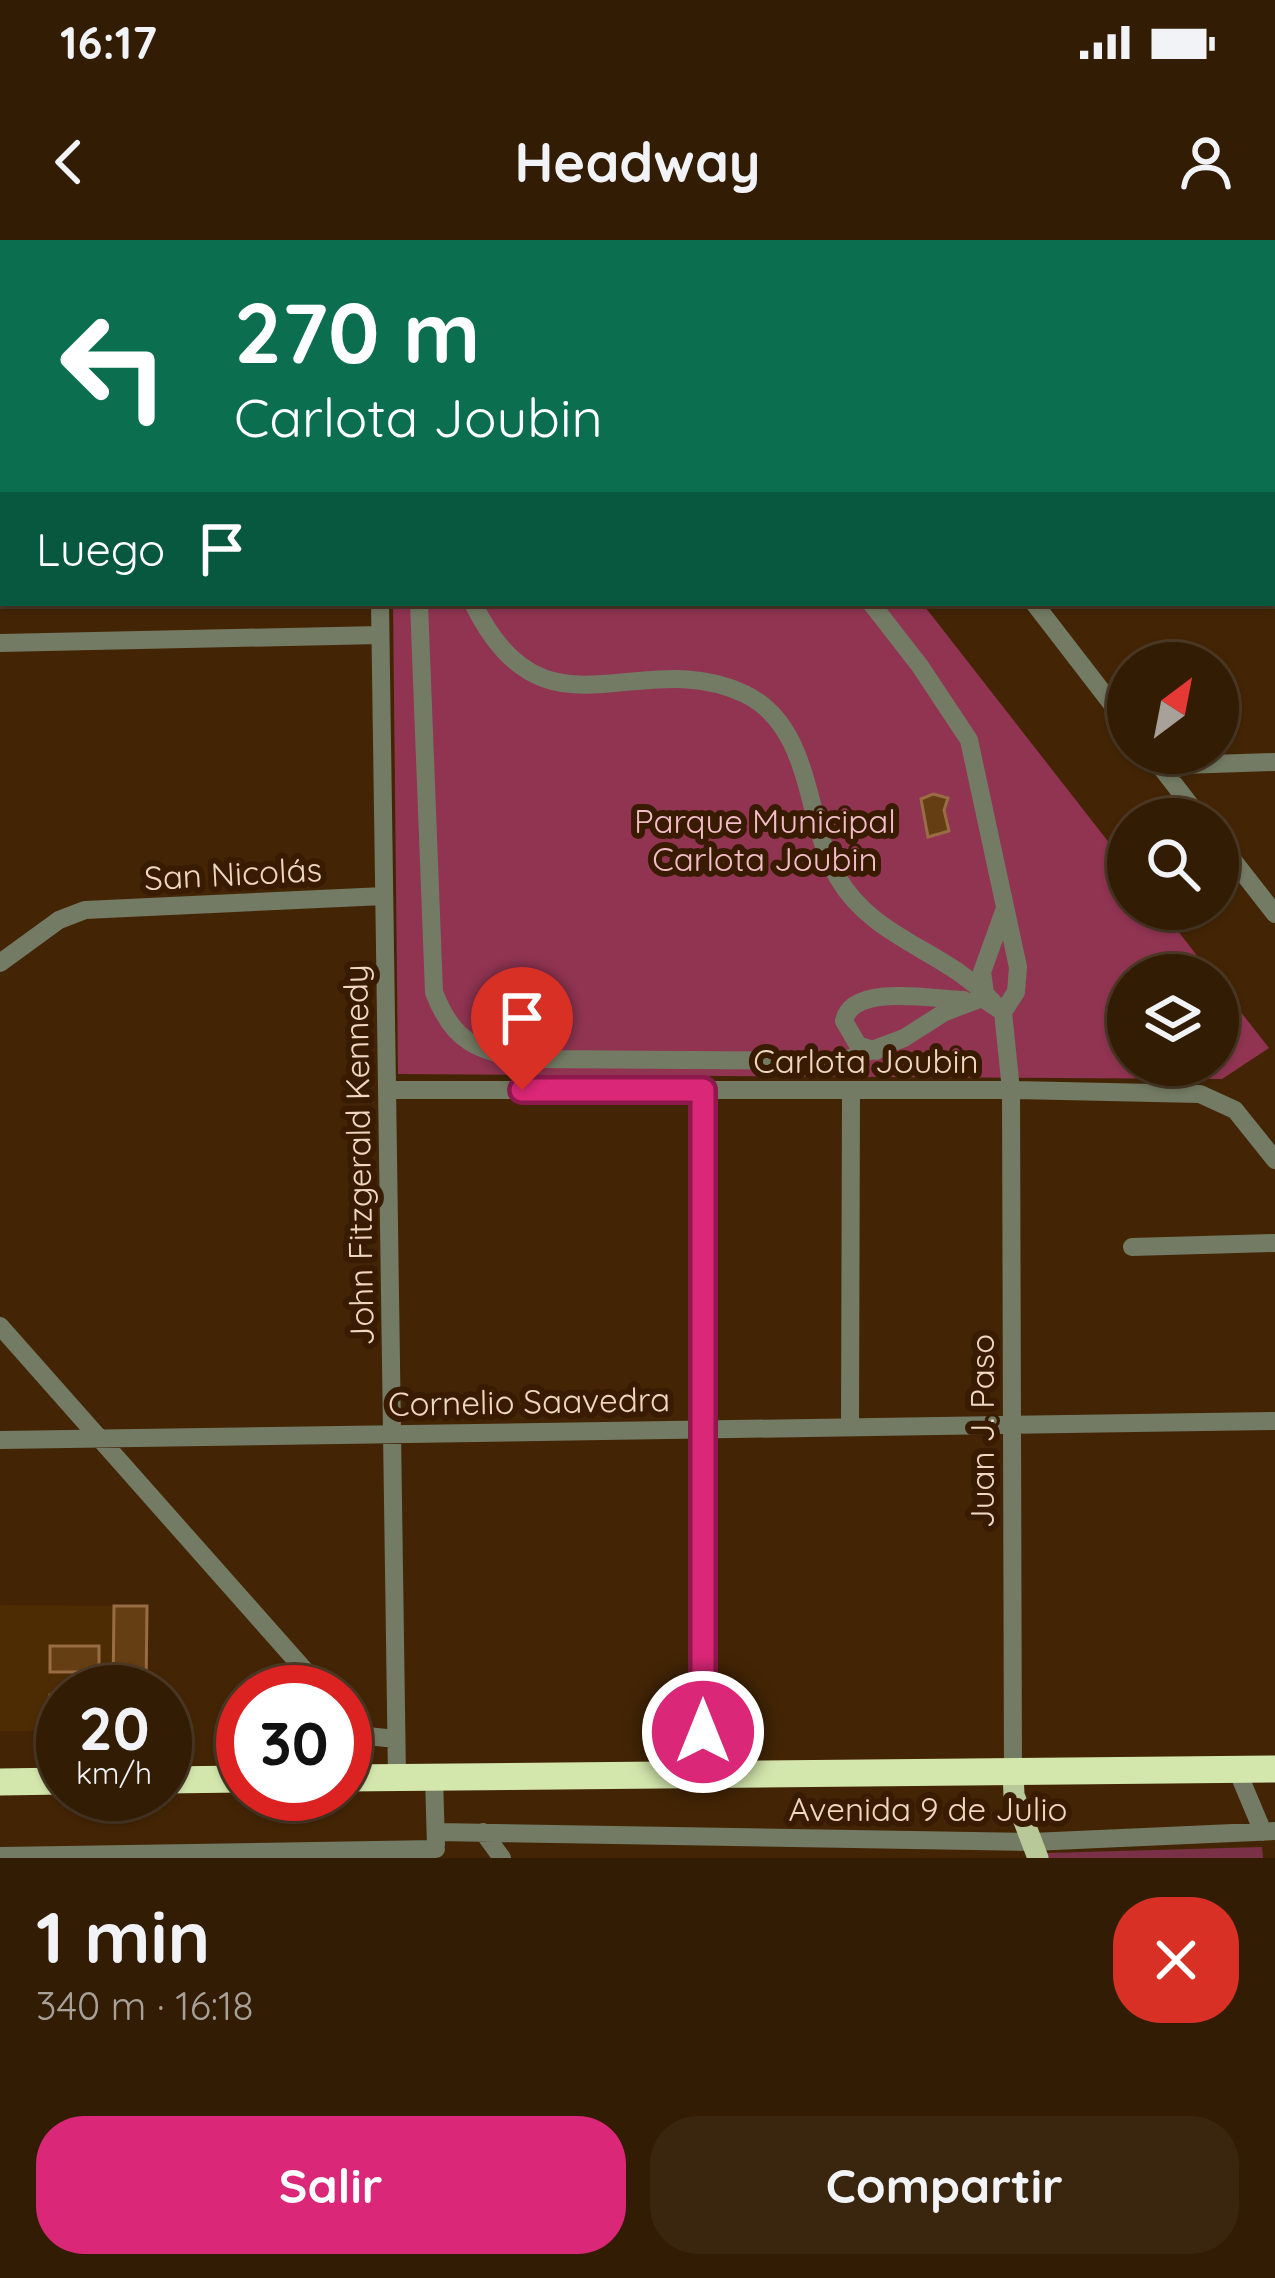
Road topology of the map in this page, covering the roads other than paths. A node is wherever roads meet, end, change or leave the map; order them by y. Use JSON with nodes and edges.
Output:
{"nodes":[{"id":1,"x":380,"y":606,"type":"edge"},
{"id":2,"x":419,"y":606,"type":"edge"},
{"id":3,"x":474,"y":606,"type":"edge"},
{"id":4,"x":873,"y":606,"type":"edge"},
{"id":5,"x":1036,"y":606,"type":"edge"},
{"id":6,"x":380,"y":635,"type":"junction"},
{"id":7,"x":0,"y":643,"type":"edge"},
{"id":8,"x":1107,"y":698,"type":"edge"},
{"id":9,"x":1275,"y":762,"type":"edge"},
{"id":10,"x":1167,"y":775,"type":"joint"},
{"id":11,"x":1185,"y":798,"type":"edge"},
{"id":12,"x":1239,"y":868,"type":"edge"},
{"id":13,"x":384,"y":896,"type":"junction"},
{"id":14,"x":1006,"y":906,"type":"junction"},
{"id":15,"x":1275,"y":914,"type":"edge"},
{"id":16,"x":0,"y":963,"type":"edge"},
{"id":17,"x":988,"y":1002,"type":"junction"},
{"id":18,"x":876,"y":1051,"type":"junction"},
{"id":19,"x":387,"y":1090,"type":"junction"},
{"id":20,"x":703,"y":1090,"type":"junction"},
{"id":21,"x":851,"y":1090,"type":"junction"},
{"id":22,"x":1011,"y":1090,"type":"junction"},
{"id":23,"x":1275,"y":1160,"type":"edge"},
{"id":24,"x":1275,"y":1243,"type":"edge"},
{"id":25,"x":1132,"y":1247,"type":"dead end"},
{"id":26,"x":0,"y":1327,"type":"edge"},
{"id":27,"x":1275,"y":1421,"type":"edge"},
{"id":28,"x":1010,"y":1424,"type":"junction"},
{"id":29,"x":850,"y":1426,"type":"junction"},
{"id":30,"x":703,"y":1429,"type":"junction"},
{"id":31,"x":392,"y":1433,"type":"junction"},
{"id":32,"x":103,"y":1438,"type":"junction"},
{"id":33,"x":0,"y":1440,"type":"edge"},
{"id":34,"x":301,"y":1665,"type":"edge"},
{"id":35,"x":372,"y":1737,"type":"edge"},
{"id":36,"x":396,"y":1739,"type":"junction"},
{"id":37,"x":1275,"y":1769,"type":"edge"},
{"id":38,"x":1237,"y":1770,"type":"junction"},
{"id":39,"x":1012,"y":1772,"type":"junction"},
{"id":40,"x":703,"y":1775,"type":"junction"},
{"id":41,"x":372,"y":1778,"type":"edge"},
{"id":42,"x":397,"y":1778,"type":"junction"},
{"id":43,"x":434,"y":1778,"type":"junction"},
{"id":44,"x":36,"y":1781,"type":"edge"},
{"id":45,"x":0,"y":1782,"type":"edge"},
{"id":46,"x":483,"y":1832,"type":"junction"},
{"id":47,"x":1269,"y":1832,"type":"edge"},
{"id":48,"x":436,"y":1846,"type":"edge"},
{"id":49,"x":1035,"y":1850,"type":"edge"},
{"id":50,"x":0,"y":1856,"type":"edge"},
{"id":51,"x":502,"y":1858,"type":"edge"}],
"edges":[{"from":1,"to":6,"type":"street","name":"John Fitzgerald Kennedy"},
{"from":2,"to":18,"type":"street"},
{"from":3,"to":17,"type":"street"},
{"from":4,"to":14,"type":"street"},
{"from":5,"to":8,"type":"street"},
{"from":6,"to":7,"type":"street"},
{"from":6,"to":13,"type":"street","name":"John Fitzgerald Kennedy"},
{"from":9,"to":10,"type":"street"},
{"from":10,"to":11,"type":"street"},
{"from":12,"to":15,"type":"street"},
{"from":13,"to":16,"type":"street","name":"San Nicolás"},
{"from":13,"to":19,"type":"street","name":"John Fitzgerald Kennedy"},
{"from":14,"to":17,"type":"street"},
{"from":14,"to":17,"type":"street"},
{"from":17,"to":18,"type":"street"},
{"from":17,"to":18,"type":"street"},
{"from":17,"to":22,"type":"street","name":"Juan J. Paso"},
{"from":19,"to":20,"type":"street","name":"Carlota Joubin"},
{"from":19,"to":31,"type":"street","name":"John Fitzgerald Kennedy"},
{"from":20,"to":21,"type":"street","name":"Carlota Joubin"},
{"from":20,"to":30,"type":"street"},
{"from":21,"to":22,"type":"street","name":"Carlota Joubin"},
{"from":21,"to":29,"type":"street"},
{"from":22,"to":23,"type":"street","name":"Carlota Joubin"},
{"from":22,"to":28,"type":"street","name":"Juan J. Paso"},
{"from":24,"to":25,"type":"street"},
{"from":26,"to":32,"type":"street"},
{"from":27,"to":28,"type":"street","name":"Cornelio Saavedra"},
{"from":28,"to":29,"type":"street","name":"Cornelio Saavedra"},
{"from":28,"to":39,"type":"street","name":"Juan J. Paso"},
{"from":29,"to":30,"type":"street","name":"Cornelio Saavedra"},
{"from":30,"to":31,"type":"street","name":"Cornelio Saavedra"},
{"from":30,"to":40,"type":"street"},
{"from":31,"to":32,"type":"street","name":"Cornelio Saavedra"},
{"from":31,"to":36,"type":"street","name":"John Fitzgerald Kennedy"},
{"from":32,"to":33,"type":"street","name":"Cornelio Saavedra"},
{"from":32,"to":34,"type":"street"},
{"from":35,"to":36,"type":"street"},
{"from":36,"to":42,"type":"street","name":"John Fitzgerald Kennedy"},
{"from":37,"to":38,"type":"highway"},
{"from":38,"to":39,"type":"highway"},
{"from":38,"to":47,"type":"street"},
{"from":39,"to":40,"type":"highway"},
{"from":39,"to":49,"type":"main road"},
{"from":40,"to":43,"type":"highway"},
{"from":41,"to":42,"type":"highway"},
{"from":42,"to":43,"type":"highway"},
{"from":43,"to":48,"type":"street"},
{"from":44,"to":45,"type":"highway"},
{"from":46,"to":48,"type":"street","name":"Avenida 9 de Julio"},
{"from":46,"to":49,"type":"street","name":"Avenida 9 de Julio"},
{"from":46,"to":51,"type":"street"},
{"from":47,"to":49,"type":"street","name":"Avenida 9 de Julio"},
{"from":48,"to":50,"type":"street","name":"Avenida 9 de Julio"}]}
